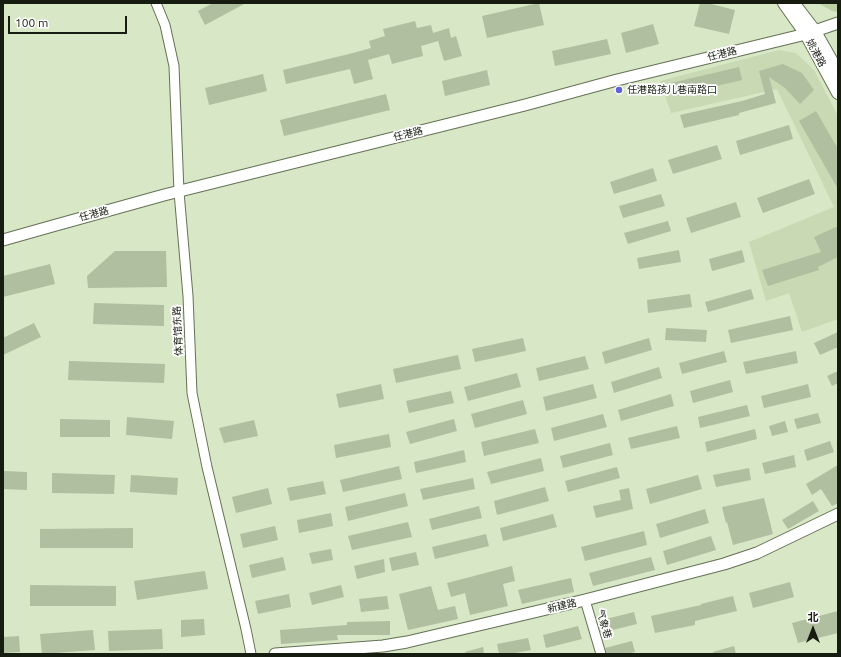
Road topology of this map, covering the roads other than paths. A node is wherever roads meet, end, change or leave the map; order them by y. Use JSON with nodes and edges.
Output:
{"nodes":[{"id":1,"x":156,"y":3,"type":"edge"},
{"id":2,"x":784,"y":3,"type":"edge"},
{"id":3,"x":793,"y":3,"type":"edge"},
{"id":4,"x":838,"y":22,"type":"edge"},
{"id":5,"x":810,"y":32,"type":"junction"},
{"id":6,"x":838,"y":72,"type":"edge"},
{"id":7,"x":838,"y":93,"type":"edge"},
{"id":8,"x":179,"y":192,"type":"junction"},
{"id":9,"x":3,"y":240,"type":"edge"},
{"id":10,"x":838,"y":514,"type":"edge"},
{"id":11,"x":585,"y":600,"type":"junction"},
{"id":12,"x":251,"y":654,"type":"edge"},
{"id":13,"x":276,"y":654,"type":"edge"},
{"id":14,"x":601,"y":654,"type":"edge"}],
"edges":[{"from":1,"to":8,"type":"street","name":"体育馆东路"},
{"from":2,"to":5,"type":"main road"},
{"from":3,"to":5,"type":"main road"},
{"from":4,"to":5,"type":"street","name":"任港路"},
{"from":5,"to":6,"type":"main road","name":"姚港路"},
{"from":5,"to":7,"type":"main road","name":"姚港路"},
{"from":5,"to":8,"type":"street","name":"任港路"},
{"from":8,"to":9,"type":"street","name":"任港路"},
{"from":8,"to":12,"type":"street","name":"体育馆东路"},
{"from":10,"to":11,"type":"street","name":"新建路"},
{"from":11,"to":13,"type":"street","name":"新建路"},
{"from":11,"to":14,"type":"street","name":"气象巷"}]}
